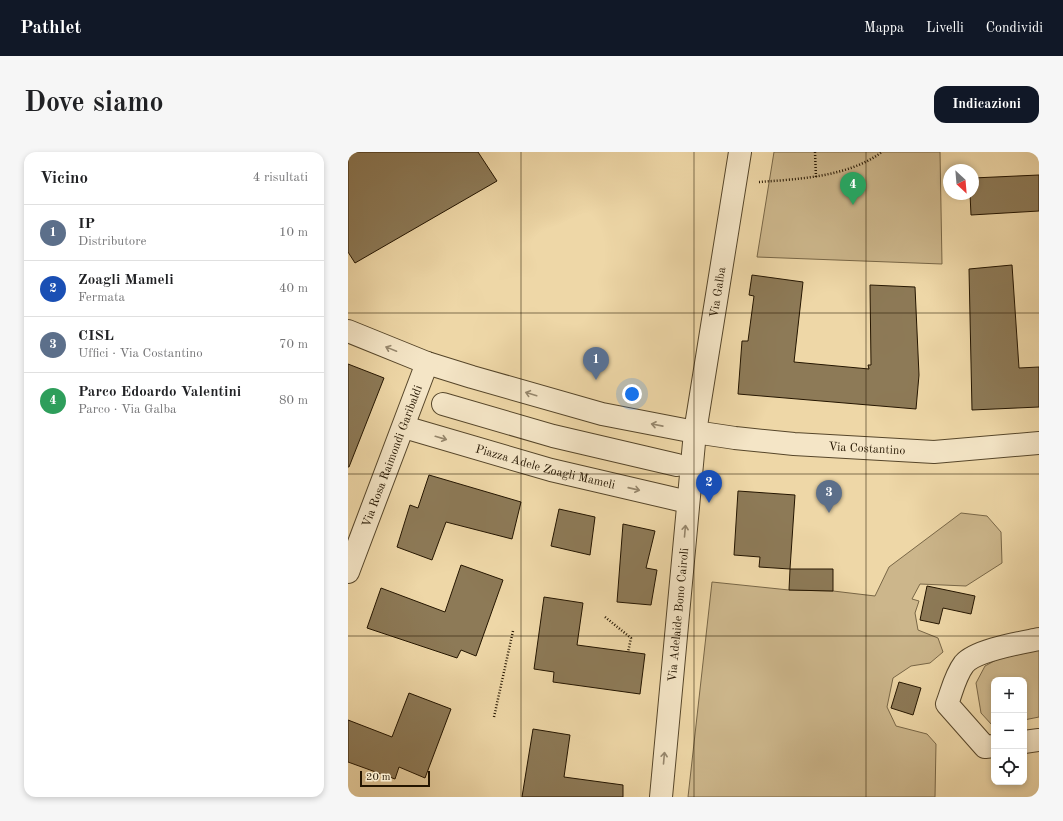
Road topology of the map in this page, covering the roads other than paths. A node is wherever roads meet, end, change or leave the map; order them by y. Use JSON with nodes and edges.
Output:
{"nodes":[{"id":1,"x":740,"y":152,"type":"edge"},
{"id":2,"x":348,"y":331,"type":"edge"},
{"id":3,"x":428,"y":363,"type":"junction"},
{"id":4,"x":443,"y":404,"type":"dead end"},
{"id":5,"x":404,"y":427,"type":"junction"},
{"id":6,"x":695,"y":432,"type":"junction"},
{"id":7,"x":1039,"y":443,"type":"edge"},
{"id":8,"x":677,"y":465,"type":"dead end"},
{"id":9,"x":688,"y":502,"type":"junction"},
{"id":10,"x":348,"y":572,"type":"edge"},
{"id":11,"x":1039,"y":639,"type":"edge"},
{"id":12,"x":1039,"y":740,"type":"edge"},
{"id":13,"x":1027,"y":742,"type":"edge"},
{"id":14,"x":991,"y":746,"type":"edge"},
{"id":15,"x":661,"y":797,"type":"edge"}],
"edges":[{"from":1,"to":6,"type":"street","name":"Via Galba"},
{"from":3,"to":2,"type":"street","one_way":true},
{"from":3,"to":5,"type":"street","name":"Via Rosa Raimondi Garibaldi"},
{"from":6,"to":3,"type":"street","one_way":true},
{"from":4,"to":8,"type":"street"},
{"from":5,"to":9,"type":"street","name":"Piazza Adele Zoagli Mameli","one_way":true},
{"from":5,"to":10,"type":"street","name":"Via Rosa Raimondi Garibaldi"},
{"from":6,"to":7,"type":"street","name":"Via Costantino"},
{"from":6,"to":9,"type":"street","name":"Via Adelaide Bono Cairoli"},
{"from":15,"to":9,"type":"street","name":"Via Adelaide Bono Cairoli","one_way":true},
{"from":11,"to":14,"type":"street"},
{"from":12,"to":13,"type":"street"}]}
